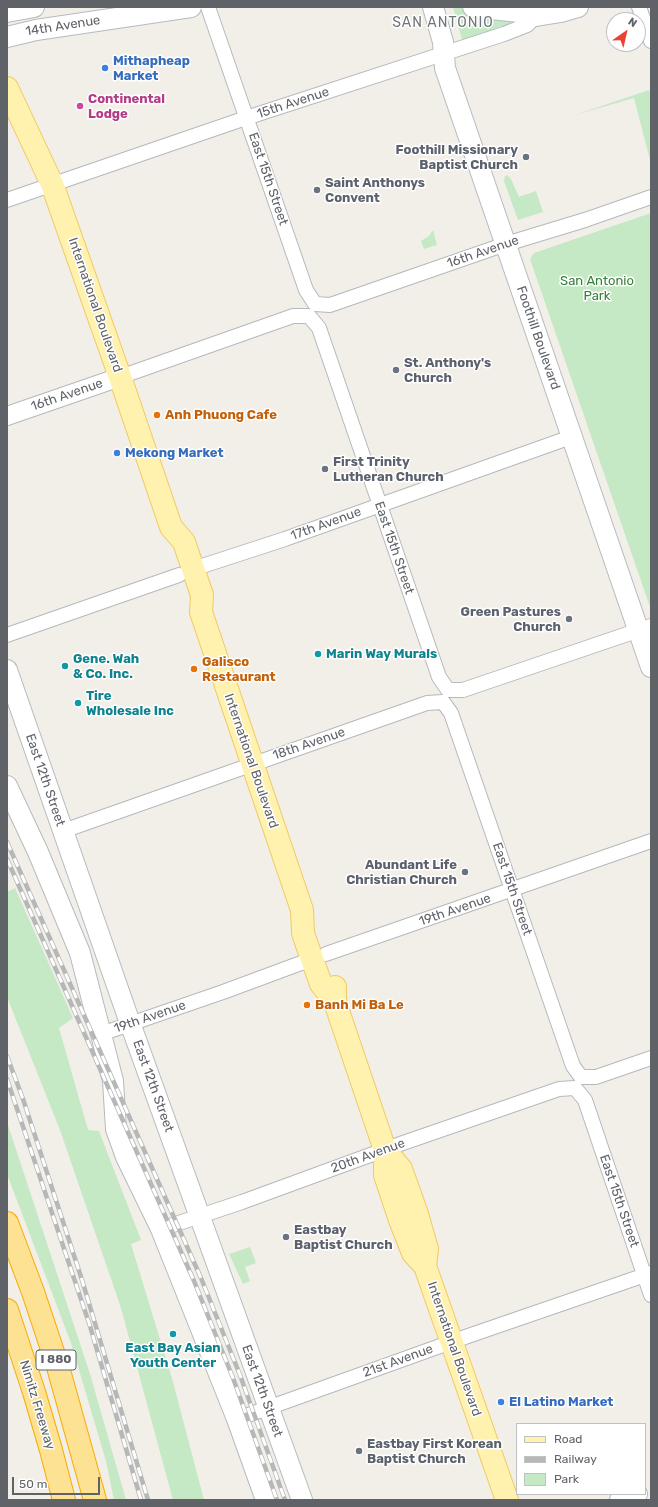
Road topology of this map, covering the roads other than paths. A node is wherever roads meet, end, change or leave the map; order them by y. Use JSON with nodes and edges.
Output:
{"nodes":[{"id":1,"x":34,"y":7,"type":"edge"},
{"id":2,"x":191,"y":7,"type":"edge"},
{"id":3,"x":208,"y":7,"type":"edge"},
{"id":4,"x":433,"y":7,"type":"edge"},
{"id":5,"x":474,"y":7,"type":"edge"},
{"id":6,"x":578,"y":7,"type":"edge"},
{"id":7,"x":639,"y":7,"type":"edge"},
{"id":8,"x":7,"y":12,"type":"edge"},
{"id":9,"x":113,"y":13,"type":"edge"},
{"id":10,"x":536,"y":16,"type":"junction"},
{"id":11,"x":7,"y":37,"type":"edge"},
{"id":12,"x":651,"y":41,"type":"edge"},
{"id":13,"x":443,"y":54,"type":"junction"},
{"id":14,"x":7,"y":88,"type":"edge"},
{"id":15,"x":246,"y":118,"type":"junction"},
{"id":16,"x":52,"y":184,"type":"junction"},
{"id":17,"x":651,"y":196,"type":"edge"},
{"id":18,"x":7,"y":200,"type":"edge"},
{"id":19,"x":506,"y":244,"type":"junction"},
{"id":20,"x":312,"y":310,"type":"junction"},
{"id":21,"x":120,"y":377,"type":"junction"},
{"id":22,"x":7,"y":416,"type":"edge"},
{"id":23,"x":572,"y":437,"type":"junction"},
{"id":24,"x":379,"y":504,"type":"junction"},
{"id":25,"x":186,"y":572,"type":"junction"},
{"id":26,"x":645,"y":628,"type":"edge"},
{"id":27,"x":7,"y":635,"type":"edge"},
{"id":28,"x":651,"y":667,"type":"edge"},
{"id":29,"x":7,"y":670,"type":"edge"},
{"id":30,"x":446,"y":696,"type":"junction"},
{"id":31,"x":252,"y":764,"type":"junction"},
{"id":32,"x":7,"y":786,"type":"edge"},
{"id":33,"x":63,"y":830,"type":"junction"},
{"id":34,"x":651,"y":841,"type":"edge"},
{"id":35,"x":512,"y":891,"type":"junction"},
{"id":36,"x":319,"y":956,"type":"junction"},
{"id":37,"x":130,"y":1023,"type":"junction"},
{"id":38,"x":101,"y":1034,"type":"junction"},
{"id":39,"x":651,"y":1058,"type":"edge"},
{"id":40,"x":578,"y":1083,"type":"junction"},
{"id":41,"x":385,"y":1150,"type":"junction"},
{"id":42,"x":200,"y":1216,"type":"junction"},
{"id":43,"x":7,"y":1223,"type":"edge"},
{"id":44,"x":161,"y":1228,"type":"junction"},
{"id":45,"x":648,"y":1275,"type":"edge"},
{"id":46,"x":651,"y":1294,"type":"edge"},
{"id":47,"x":7,"y":1310,"type":"edge"},
{"id":48,"x":451,"y":1342,"type":"junction"},
{"id":49,"x":268,"y":1407,"type":"junction"},
{"id":50,"x":237,"y":1419,"type":"junction"},
{"id":51,"x":634,"y":1495,"type":"edge"},
{"id":52,"x":64,"y":1500,"type":"edge"},
{"id":53,"x":95,"y":1500,"type":"edge"},
{"id":54,"x":266,"y":1500,"type":"edge"},
{"id":55,"x":302,"y":1500,"type":"edge"},
{"id":56,"x":507,"y":1500,"type":"edge"},
{"id":57,"x":620,"y":1500,"type":"edge"}],
"edges":[{"from":1,"to":8,"type":"main road","name":"14th Avenue"},
{"from":2,"to":9,"type":"main road","name":"14th Avenue"},
{"from":3,"to":15,"type":"street","name":"East 15th Street"},
{"from":4,"to":13,"type":"main road","name":"Foothill Boulevard"},
{"from":5,"to":10,"type":"main road"},
{"from":6,"to":10,"type":"main road","name":"15th Avenue"},
{"from":7,"to":12,"type":"street"},
{"from":9,"to":11,"type":"main road","name":"14th Avenue"},
{"from":10,"to":13,"type":"street","name":"15th Avenue"},
{"from":13,"to":15,"type":"street","name":"15th Avenue"},
{"from":13,"to":19,"type":"main road","name":"Foothill Boulevard"},
{"from":14,"to":16,"type":"main road","name":"International Boulevard"},
{"from":15,"to":16,"type":"street","name":"15th Avenue"},
{"from":15,"to":20,"type":"street","name":"East 15th Street"},
{"from":16,"to":18,"type":"street","name":"15th Avenue"},
{"from":16,"to":21,"type":"main road","name":"International Boulevard"},
{"from":17,"to":19,"type":"street","name":"16th Avenue"},
{"from":19,"to":20,"type":"street","name":"16th Avenue"},
{"from":19,"to":23,"type":"main road","name":"Foothill Boulevard"},
{"from":20,"to":21,"type":"street","name":"16th Avenue"},
{"from":20,"to":24,"type":"street","name":"East 15th Street"},
{"from":21,"to":22,"type":"street","name":"16th Avenue"},
{"from":21,"to":25,"type":"main road","name":"International Boulevard"},
{"from":23,"to":24,"type":"street","name":"17th Avenue"},
{"from":23,"to":26,"type":"main road","name":"Foothill Boulevard"},
{"from":24,"to":25,"type":"street","name":"17th Avenue"},
{"from":24,"to":30,"type":"street","name":"East 15th Street"},
{"from":25,"to":27,"type":"street","name":"17th Avenue"},
{"from":25,"to":31,"type":"main road","name":"International Boulevard"},
{"from":26,"to":28,"type":"main road","name":"Foothill Boulevard"},
{"from":26,"to":30,"type":"street","name":"18th Avenue"},
{"from":29,"to":33,"type":"main road","name":"East 12th Street"},
{"from":30,"to":31,"type":"street","name":"18th Avenue"},
{"from":30,"to":35,"type":"street","name":"East 15th Street"},
{"from":31,"to":33,"type":"street","name":"18th Avenue"},
{"from":31,"to":36,"type":"main road","name":"International Boulevard"},
{"from":32,"to":38,"type":"main road"},
{"from":33,"to":37,"type":"main road","name":"East 12th Street"},
{"from":34,"to":35,"type":"street","name":"19th Avenue"},
{"from":35,"to":36,"type":"street","name":"19th Avenue"},
{"from":35,"to":40,"type":"street","name":"East 15th Street"},
{"from":36,"to":37,"type":"street","name":"19th Avenue"},
{"from":36,"to":41,"type":"main road","name":"International Boulevard"},
{"from":37,"to":38,"type":"street","name":"19th Avenue"},
{"from":37,"to":42,"type":"main road","name":"East 12th Street"},
{"from":38,"to":44,"type":"main road"},
{"from":39,"to":40,"type":"street","name":"20th Avenue"},
{"from":40,"to":41,"type":"street","name":"20th Avenue"},
{"from":40,"to":45,"type":"street","name":"East 15th Street"},
{"from":41,"to":42,"type":"street","name":"20th Avenue"},
{"from":41,"to":48,"type":"main road","name":"International Boulevard"},
{"from":42,"to":44,"type":"street","name":"20th Avenue"},
{"from":42,"to":49,"type":"main road","name":"East 12th Street"},
{"from":43,"to":53,"type":"highway","number":"I 880"},
{"from":44,"to":50,"type":"main road"},
{"from":45,"to":46,"type":"street","name":"East 15th Street"},
{"from":45,"to":48,"type":"street","name":"21st Avenue"},
{"from":47,"to":52,"type":"highway","name":"Nimitz Freeway","number":"I 880"},
{"from":48,"to":49,"type":"street","name":"21st Avenue"},
{"from":48,"to":56,"type":"main road","name":"International Boulevard"},
{"from":49,"to":50,"type":"street","name":"21st Avenue"},
{"from":49,"to":55,"type":"main road","name":"East 12th Street"},
{"from":50,"to":54,"type":"main road"},
{"from":51,"to":57,"type":"main road"}]}
